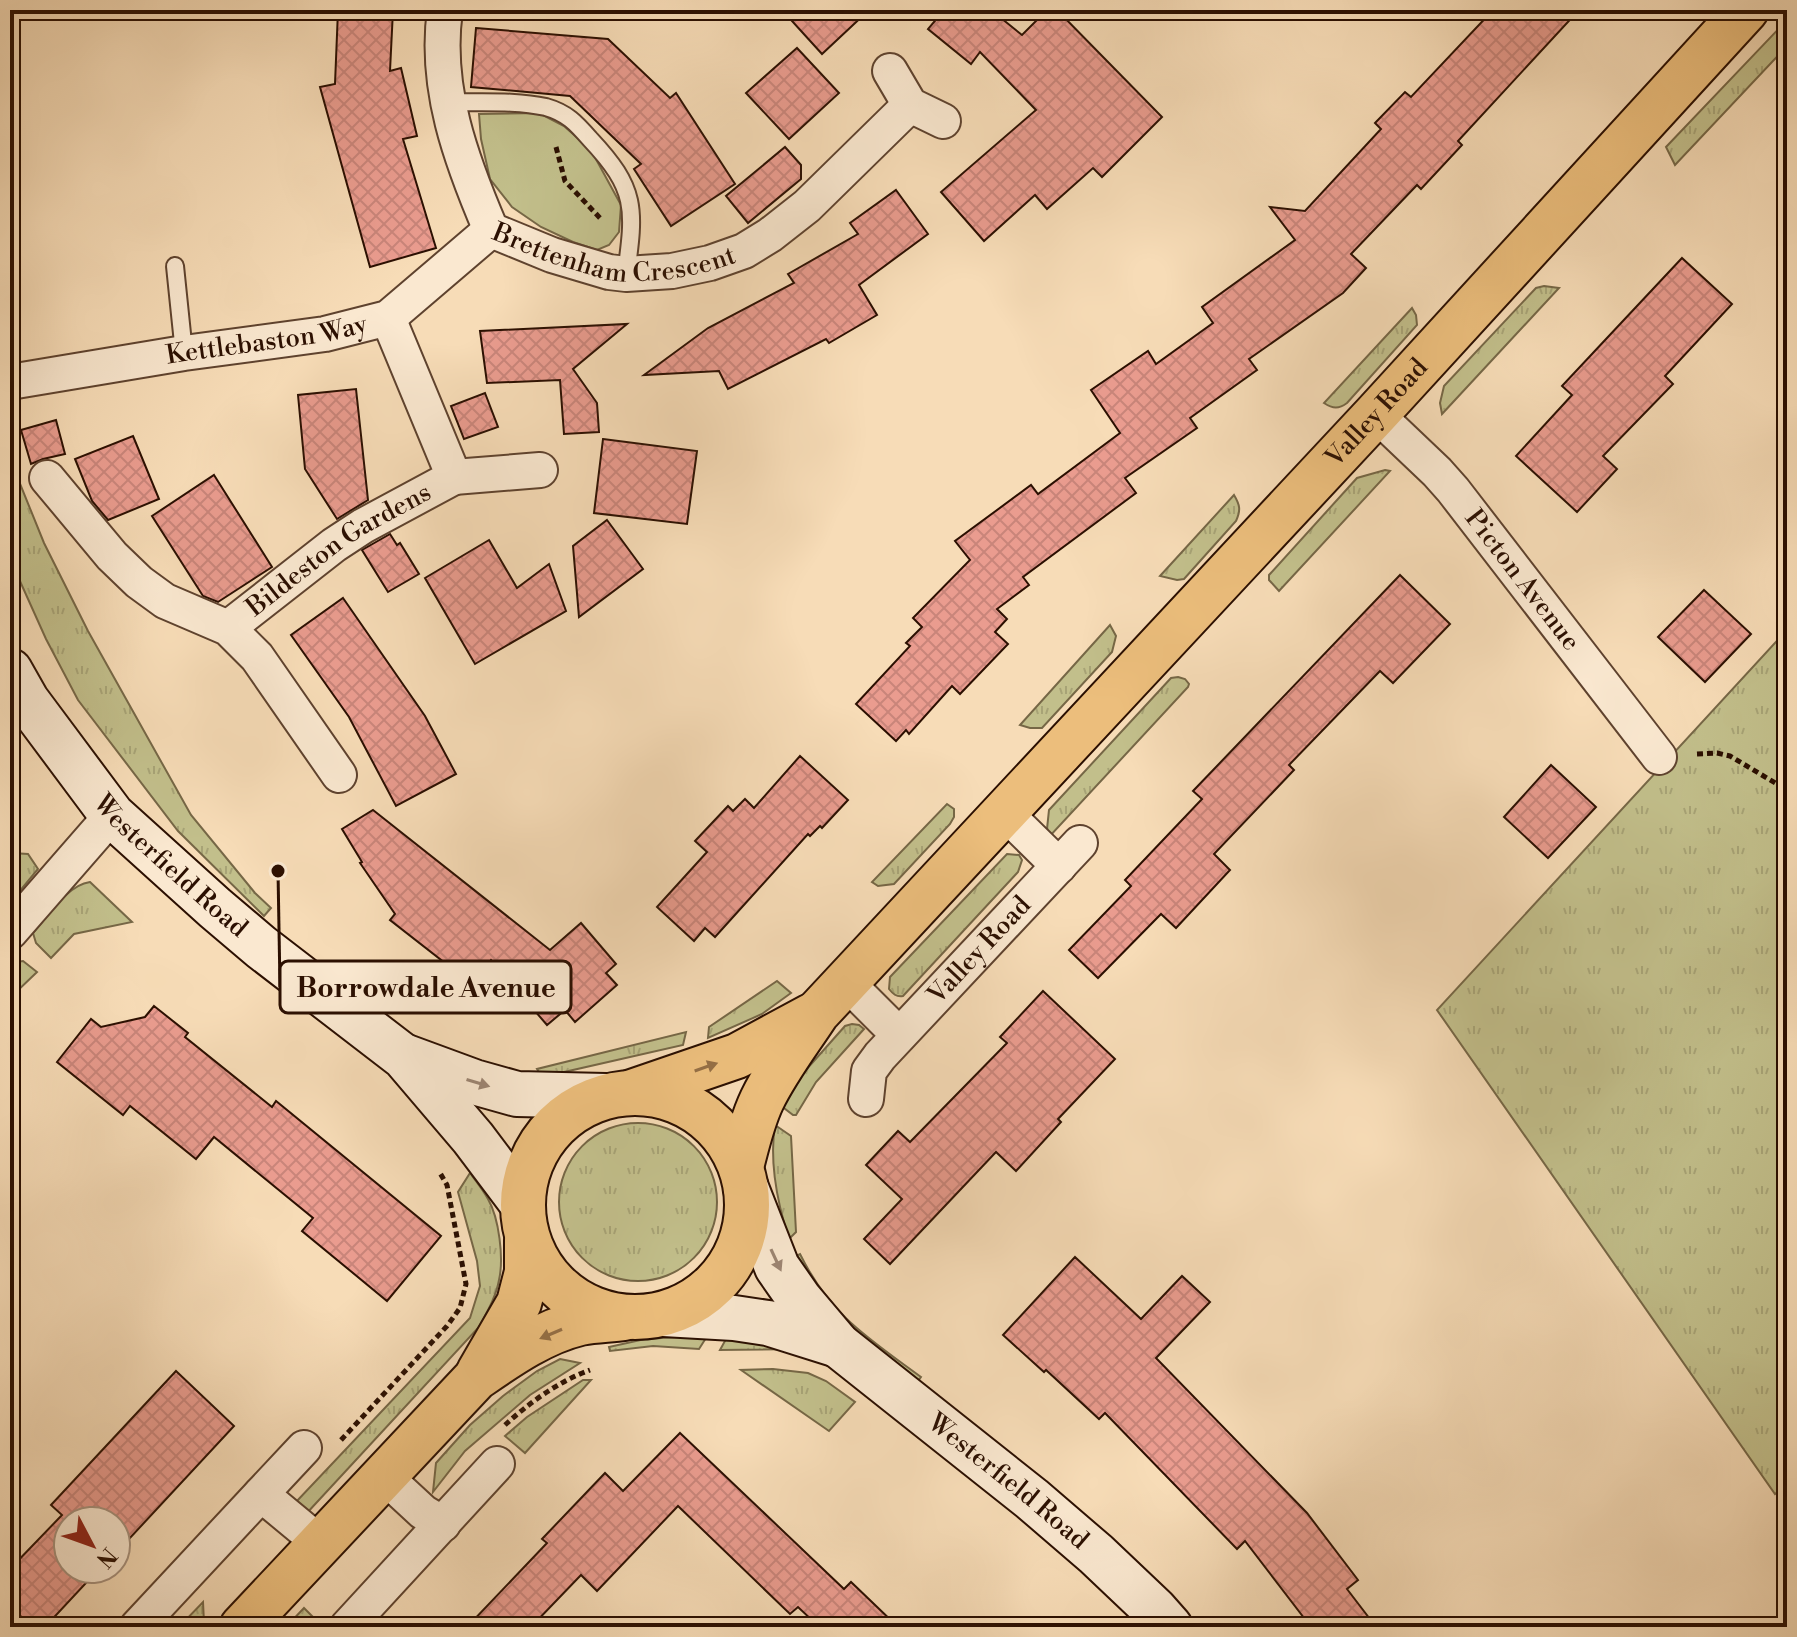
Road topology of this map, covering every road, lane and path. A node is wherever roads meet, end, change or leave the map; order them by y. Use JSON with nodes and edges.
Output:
{"nodes":[{"id":1,"x":445,"y":10,"type":"edge"},
{"id":2,"x":1746,"y":10,"type":"edge"},
{"id":3,"x":890,"y":71,"type":"dead end"},
{"id":4,"x":447,"y":102,"type":"junction"},
{"id":5,"x":910,"y":105,"type":"junction"},
{"id":6,"x":943,"y":121,"type":"dead end"},
{"id":7,"x":554,"y":142,"type":"dead end"},
{"id":8,"x":491,"y":230,"type":"junction"},
{"id":9,"x":628,"y":259,"type":"junction"},
{"id":10,"x":175,"y":266,"type":"dead end"},
{"id":11,"x":388,"y":318,"type":"junction"},
{"id":12,"x":184,"y":353,"type":"junction"},
{"id":13,"x":10,"y":382,"type":"edge"},
{"id":14,"x":1376,"y":414,"type":"junction"},
{"id":15,"x":540,"y":470,"type":"dead end"},
{"id":16,"x":454,"y":477,"type":"junction"},
{"id":17,"x":47,"y":478,"type":"dead end"},
{"id":18,"x":228,"y":628,"type":"junction"},
{"id":19,"x":10,"y":671,"type":"edge"},
{"id":20,"x":1674,"y":756,"type":"joint"},
{"id":21,"x":339,"y":775,"type":"dead end"},
{"id":22,"x":1787,"y":790,"type":"edge"},
{"id":23,"x":1004,"y":812,"type":"junction"},
{"id":24,"x":112,"y":815,"type":"junction"},
{"id":25,"x":10,"y":932,"type":"edge"},
{"id":26,"x":845,"y":981,"type":"junction"},
{"id":27,"x":817,"y":1013,"type":"junction"},
{"id":28,"x":899,"y":1035,"type":"junction"},
{"id":29,"x":404,"y":1057,"type":"junction"},
{"id":30,"x":619,"y":1094,"type":"junction"},
{"id":31,"x":866,"y":1099,"type":"dead end"},
{"id":32,"x":744,"y":1177,"type":"junction"},
{"id":33,"x":447,"y":1185,"type":"dead end"},
{"id":34,"x":525,"y":1221,"type":"junction"},
{"id":35,"x":645,"y":1316,"type":"junction"},
{"id":36,"x":838,"y":1345,"type":"junction"},
{"id":37,"x":594,"y":1368,"type":"dead end"},
{"id":38,"x":476,"y":1378,"type":"junction"},
{"id":39,"x":502,"y":1429,"type":"dead end"},
{"id":40,"x":339,"y":1442,"type":"dead end"},
{"id":41,"x":304,"y":1448,"type":"dead end"},
{"id":42,"x":497,"y":1464,"type":"dead end"},
{"id":43,"x":383,"y":1475,"type":"junction"},
{"id":44,"x":261,"y":1494,"type":"junction"},
{"id":45,"x":443,"y":1524,"type":"junction"},
{"id":46,"x":320,"y":1543,"type":"junction"},
{"id":47,"x":137,"y":1627,"type":"edge"},
{"id":48,"x":242,"y":1627,"type":"edge"},
{"id":49,"x":347,"y":1627,"type":"edge"},
{"id":50,"x":1170,"y":1627,"type":"edge"}],
"edges":[{"from":1,"to":4,"type":"street","name":"Brettenham Crescent"},
{"from":2,"to":14,"type":"main road","name":"Valley Road"},
{"from":3,"to":5,"type":"street"},
{"from":4,"to":8,"type":"street","name":"Brettenham Crescent"},
{"from":4,"to":9,"type":"lane"},
{"from":5,"to":6,"type":"street"},
{"from":5,"to":9,"type":"street","name":"Brettenham Crescent"},
{"from":7,"to":9,"type":"path"},
{"from":8,"to":9,"type":"street","name":"Brettenham Crescent"},
{"from":8,"to":11,"type":"street","name":"Kettlebaston Way"},
{"from":10,"to":12,"type":"lane"},
{"from":11,"to":12,"type":"street","name":"Kettlebaston Way"},
{"from":11,"to":16,"type":"street","name":"Bildeston Gardens"},
{"from":12,"to":13,"type":"street","name":"Kettlebaston Way"},
{"from":14,"to":20,"type":"street","name":"Picton Avenue"},
{"from":14,"to":23,"type":"main road","name":"Valley Road"},
{"from":15,"to":16,"type":"street","name":"Bildeston Gardens"},
{"from":16,"to":18,"type":"street","name":"Bildeston Gardens"},
{"from":17,"to":18,"type":"street","name":"Bildeston Gardens"},
{"from":18,"to":21,"type":"street","name":"Bildeston Gardens"},
{"from":19,"to":24,"type":"main road","name":"Westerfield Road"},
{"from":20,"to":22,"type":"path"},
{"from":23,"to":26,"type":"main road","name":"Valley Road"},
{"from":23,"to":28,"type":"street","name":"Valley Road"},
{"from":24,"to":25,"type":"street"},
{"from":24,"to":29,"type":"main road","name":"Westerfield Road"},
{"from":26,"to":27,"type":"main road","name":"Valley Road"},
{"from":26,"to":28,"type":"street"},
{"from":30,"to":27,"type":"main road","name":"Valley Road","one_way":true},
{"from":27,"to":32,"type":"main road","name":"Valley Road"},
{"from":28,"to":31,"type":"street","name":"Valley Road"},
{"from":29,"to":30,"type":"main road","name":"Westerfield Road","one_way":true},
{"from":29,"to":34,"type":"main road","name":"Westerfield Road"},
{"from":30,"to":32,"type":"main road"},
{"from":30,"to":34,"type":"main road"},
{"from":32,"to":35,"type":"main road"},
{"from":32,"to":36,"type":"main road","name":"Westerfield Road","one_way":true},
{"from":33,"to":40,"type":"path"},
{"from":34,"to":35,"type":"main road"},
{"from":34,"to":38,"type":"main road"},
{"from":35,"to":36,"type":"main road","name":"Westerfield Road"},
{"from":35,"to":38,"type":"main road","one_way":true},
{"from":36,"to":50,"type":"main road","name":"Westerfield Road"},
{"from":37,"to":39,"type":"path"},
{"from":38,"to":43,"type":"main road"},
{"from":41,"to":44,"type":"street"},
{"from":42,"to":45,"type":"street"},
{"from":43,"to":45,"type":"street"},
{"from":43,"to":46,"type":"main road"},
{"from":44,"to":46,"type":"street"},
{"from":44,"to":47,"type":"street"},
{"from":45,"to":49,"type":"street"},
{"from":46,"to":48,"type":"main road"}]}
